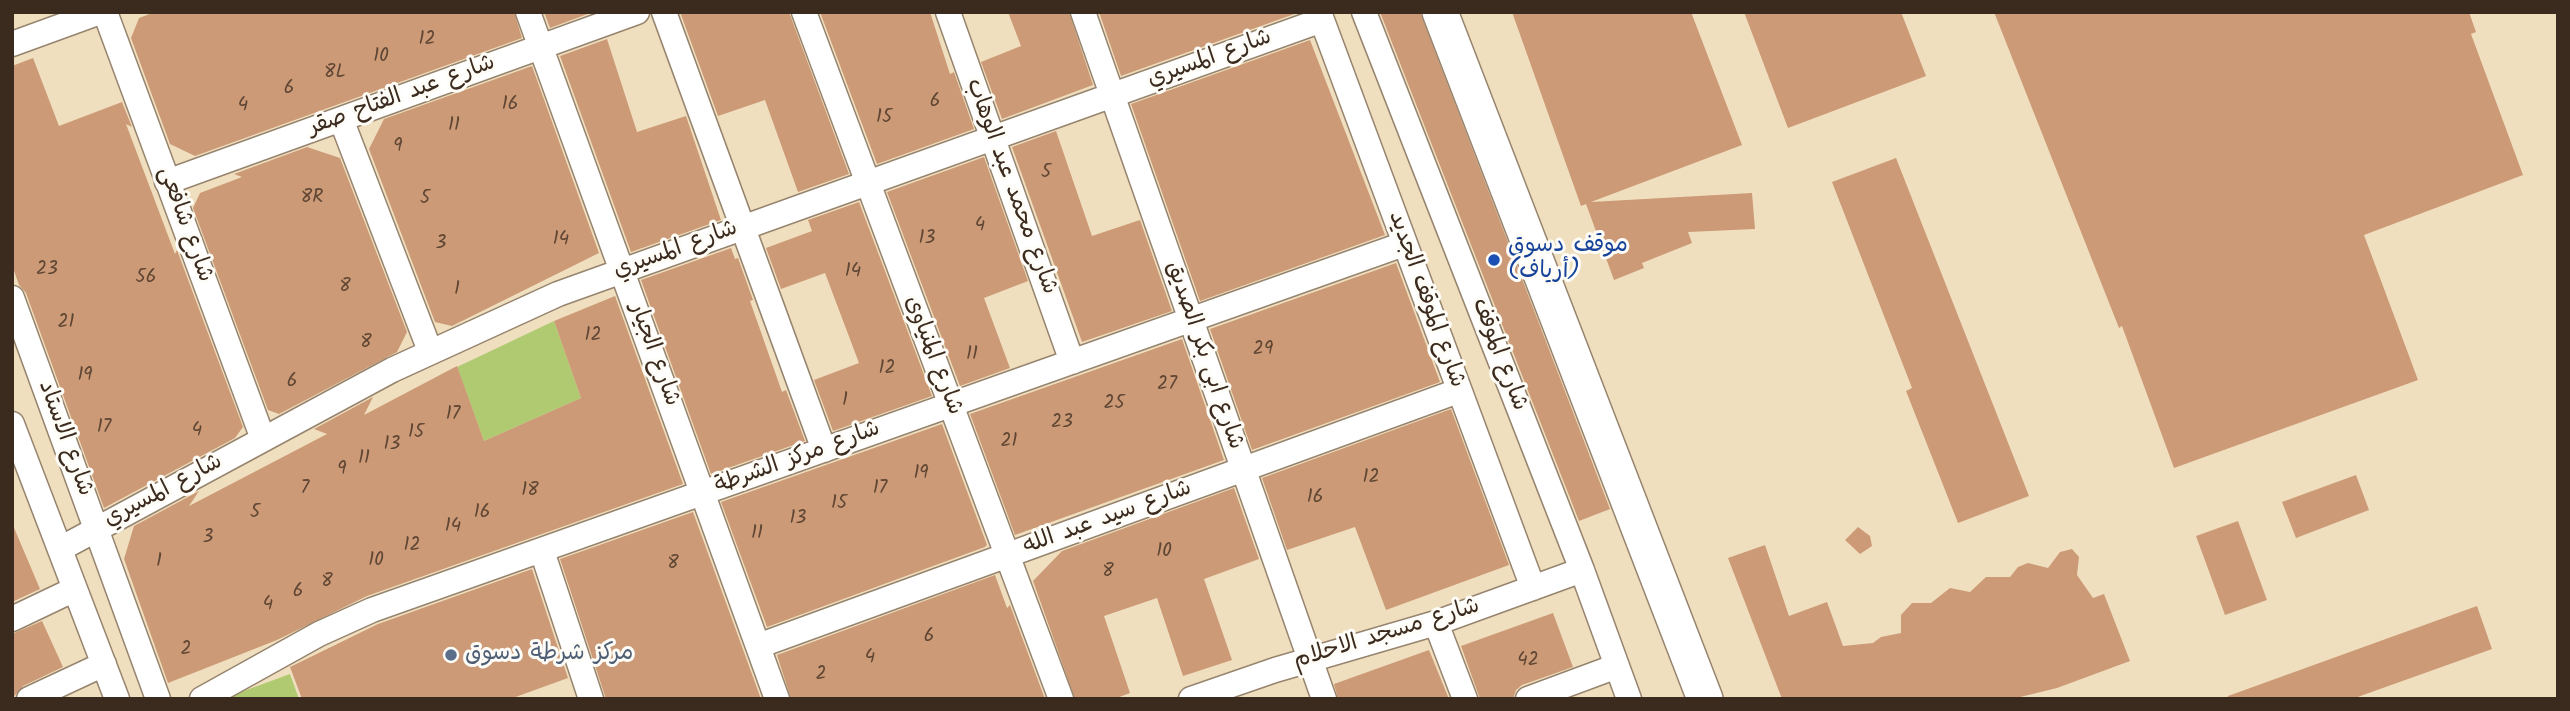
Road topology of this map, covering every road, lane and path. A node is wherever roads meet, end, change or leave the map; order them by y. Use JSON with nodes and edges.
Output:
{"nodes":[{"id":1,"x":103,"y":12,"type":"edge"},
{"id":2,"x":528,"y":12,"type":"edge"},
{"id":3,"x":637,"y":12,"type":"edge"},
{"id":4,"x":664,"y":12,"type":"edge"},
{"id":5,"x":804,"y":12,"type":"edge"},
{"id":6,"x":948,"y":12,"type":"edge"},
{"id":7,"x":1083,"y":12,"type":"edge"},
{"id":8,"x":1364,"y":12,"type":"edge"},
{"id":9,"x":1440,"y":12,"type":"edge"},
{"id":10,"x":1320,"y":16,"type":"edge"},
{"id":11,"x":12,"y":44,"type":"edge"},
{"id":12,"x":541,"y":47,"type":"junction"},
{"id":13,"x":1112,"y":96,"type":"junction"},
{"id":14,"x":341,"y":120,"type":"junction"},
{"id":15,"x":992,"y":138,"type":"junction"},
{"id":16,"x":167,"y":182,"type":"junction"},
{"id":17,"x":868,"y":183,"type":"junction"},
{"id":18,"x":743,"y":228,"type":"junction"},
{"id":19,"x":1404,"y":244,"type":"junction"},
{"id":20,"x":622,"y":271,"type":"junction"},
{"id":21,"x":12,"y":298,"type":"edge"},
{"id":22,"x":1190,"y":320,"type":"junction"},
{"id":23,"x":430,"y":351,"type":"junction"},
{"id":24,"x":1072,"y":362,"type":"junction"},
{"id":25,"x":1458,"y":391,"type":"junction"},
{"id":26,"x":951,"y":405,"type":"junction"},
{"id":27,"x":12,"y":424,"type":"edge"},
{"id":28,"x":263,"y":439,"type":"junction"},
{"id":29,"x":824,"y":450,"type":"junction"},
{"id":30,"x":18,"y":455,"type":"edge"},
{"id":31,"x":1243,"y":470,"type":"junction"},
{"id":32,"x":702,"y":493,"type":"junction"},
{"id":33,"x":96,"y":529,"type":"junction"},
{"id":34,"x":60,"y":549,"type":"junction"},
{"id":35,"x":541,"y":551,"type":"junction"},
{"id":36,"x":1007,"y":555,"type":"junction"},
{"id":37,"x":1582,"y":570,"type":"junction"},
{"id":38,"x":1534,"y":587,"type":"junction"},
{"id":39,"x":75,"y":589,"type":"junction"},
{"id":40,"x":12,"y":620,"type":"edge"},
{"id":41,"x":1436,"y":623,"type":"junction"},
{"id":42,"x":758,"y":646,"type":"junction"},
{"id":43,"x":1310,"y":660,"type":"junction"},
{"id":44,"x":104,"y":664,"type":"junction"},
{"id":45,"x":1617,"y":666,"type":"junction"},
{"id":46,"x":29,"y":699,"type":"edge"},
{"id":47,"x":117,"y":699,"type":"edge"},
{"id":48,"x":159,"y":699,"type":"edge"},
{"id":49,"x":202,"y":699,"type":"edge"},
{"id":50,"x":591,"y":699,"type":"edge"},
{"id":51,"x":776,"y":699,"type":"edge"},
{"id":52,"x":1061,"y":699,"type":"edge"},
{"id":53,"x":1191,"y":699,"type":"edge"},
{"id":54,"x":1324,"y":699,"type":"edge"},
{"id":55,"x":1465,"y":699,"type":"edge"},
{"id":56,"x":1528,"y":699,"type":"edge"},
{"id":57,"x":1629,"y":699,"type":"edge"},
{"id":58,"x":1705,"y":699,"type":"edge"}],
"edges":[{"from":1,"to":11,"type":"street"},
{"from":1,"to":16,"type":"street","name":"شارع شافعى"},
{"from":2,"to":12,"type":"street","name":"شارع الجيار"},
{"from":3,"to":12,"type":"street","name":"شارع عبد الفتاح صقر"},
{"from":4,"to":18,"type":"street"},
{"from":5,"to":17,"type":"street","name":"شارع المنياوى"},
{"from":6,"to":15,"type":"street","name":"شارع محمد عبد الوهاب"},
{"from":7,"to":13,"type":"street","name":"شارع ابى بكر الصديق"},
{"from":8,"to":37,"type":"street","name":"شارع الموقف"},
{"from":9,"to":58,"type":"street"},
{"from":10,"to":13,"type":"street","name":"شارع المسيري"},
{"from":10,"to":19,"type":"street","name":"شارع الموقف الجديد"},
{"from":12,"to":14,"type":"street","name":"شارع عبد الفتاح صقر"},
{"from":12,"to":20,"type":"street","name":"شارع الجيار"},
{"from":13,"to":15,"type":"street","name":"شارع المسيري"},
{"from":13,"to":22,"type":"street","name":"شارع ابى بكر الصديق"},
{"from":14,"to":16,"type":"street","name":"شارع عبد الفتاح صقر"},
{"from":14,"to":23,"type":"street"},
{"from":15,"to":17,"type":"street","name":"شارع المسيري"},
{"from":15,"to":24,"type":"street","name":"شارع محمد عبد الوهاب"},
{"from":16,"to":28,"type":"street","name":"شارع شافعى"},
{"from":17,"to":18,"type":"street","name":"شارع المسيري"},
{"from":17,"to":26,"type":"street","name":"شارع المنياوى"},
{"from":18,"to":20,"type":"street","name":"شارع المسيري"},
{"from":18,"to":29,"type":"street"},
{"from":19,"to":22,"type":"street","name":"شارع مركز الشرطة"},
{"from":19,"to":25,"type":"street","name":"شارع الموقف الجديد"},
{"from":20,"to":23,"type":"street","name":"شارع المسيري"},
{"from":20,"to":32,"type":"street","name":"شارع الجيار"},
{"from":21,"to":33,"type":"street","name":"شارع الاستاد"},
{"from":22,"to":24,"type":"street","name":"شارع مركز الشرطة"},
{"from":22,"to":31,"type":"street","name":"شارع ابى بكر الصديق"},
{"from":23,"to":28,"type":"street","name":"شارع المسيري"},
{"from":24,"to":26,"type":"street","name":"شارع مركز الشرطة"},
{"from":25,"to":31,"type":"street","name":"شارع سيد عبد الله"},
{"from":25,"to":38,"type":"street","name":"شارع الموقف الجديد"},
{"from":26,"to":29,"type":"street","name":"شارع مركز الشرطة"},
{"from":26,"to":36,"type":"street","name":"شارع المنياوى"},
{"from":27,"to":30,"type":"street","name":"شارع الاستاد"},
{"from":28,"to":33,"type":"street","name":"شارع المسيري"},
{"from":29,"to":32,"type":"street","name":"شارع مركز الشرطة"},
{"from":30,"to":34,"type":"street","name":"شارع الاستاد"},
{"from":31,"to":36,"type":"street","name":"شارع سيد عبد الله"},
{"from":31,"to":43,"type":"street","name":"شارع ابى بكر الصديق"},
{"from":32,"to":35,"type":"street","name":"شارع مركز الشرطة"},
{"from":32,"to":42,"type":"street","name":"شارع الجيار"},
{"from":33,"to":34,"type":"street","name":"شارع المسيري"},
{"from":33,"to":48,"type":"street","name":"شارع الاستاد"},
{"from":34,"to":39,"type":"street","name":"شارع الاستاد"},
{"from":35,"to":49,"type":"street","name":"شارع مركز الشرطة"},
{"from":35,"to":50,"type":"street"},
{"from":36,"to":42,"type":"street","name":"شارع سيد عبد الله"},
{"from":36,"to":52,"type":"street","name":"شارع المنياوى"},
{"from":37,"to":38,"type":"street","name":"شارع مسجد الاحلام"},
{"from":37,"to":45,"type":"street","name":"شارع الموقف"},
{"from":38,"to":41,"type":"street","name":"شارع مسجد الاحلام"},
{"from":39,"to":40,"type":"street"},
{"from":39,"to":44,"type":"street","name":"شارع الاستاد"},
{"from":41,"to":43,"type":"street","name":"شارع مسجد الاحلام"},
{"from":41,"to":55,"type":"street"},
{"from":42,"to":51,"type":"street","name":"شارع الجيار"},
{"from":43,"to":53,"type":"street","name":"شارع مسجد الاحلام"},
{"from":43,"to":54,"type":"street","name":"شارع ابى بكر الصديق"},
{"from":44,"to":46,"type":"street"},
{"from":44,"to":47,"type":"street","name":"شارع الاستاد"},
{"from":45,"to":56,"type":"street"},
{"from":45,"to":57,"type":"street","name":"شارع الموقف"}]}
